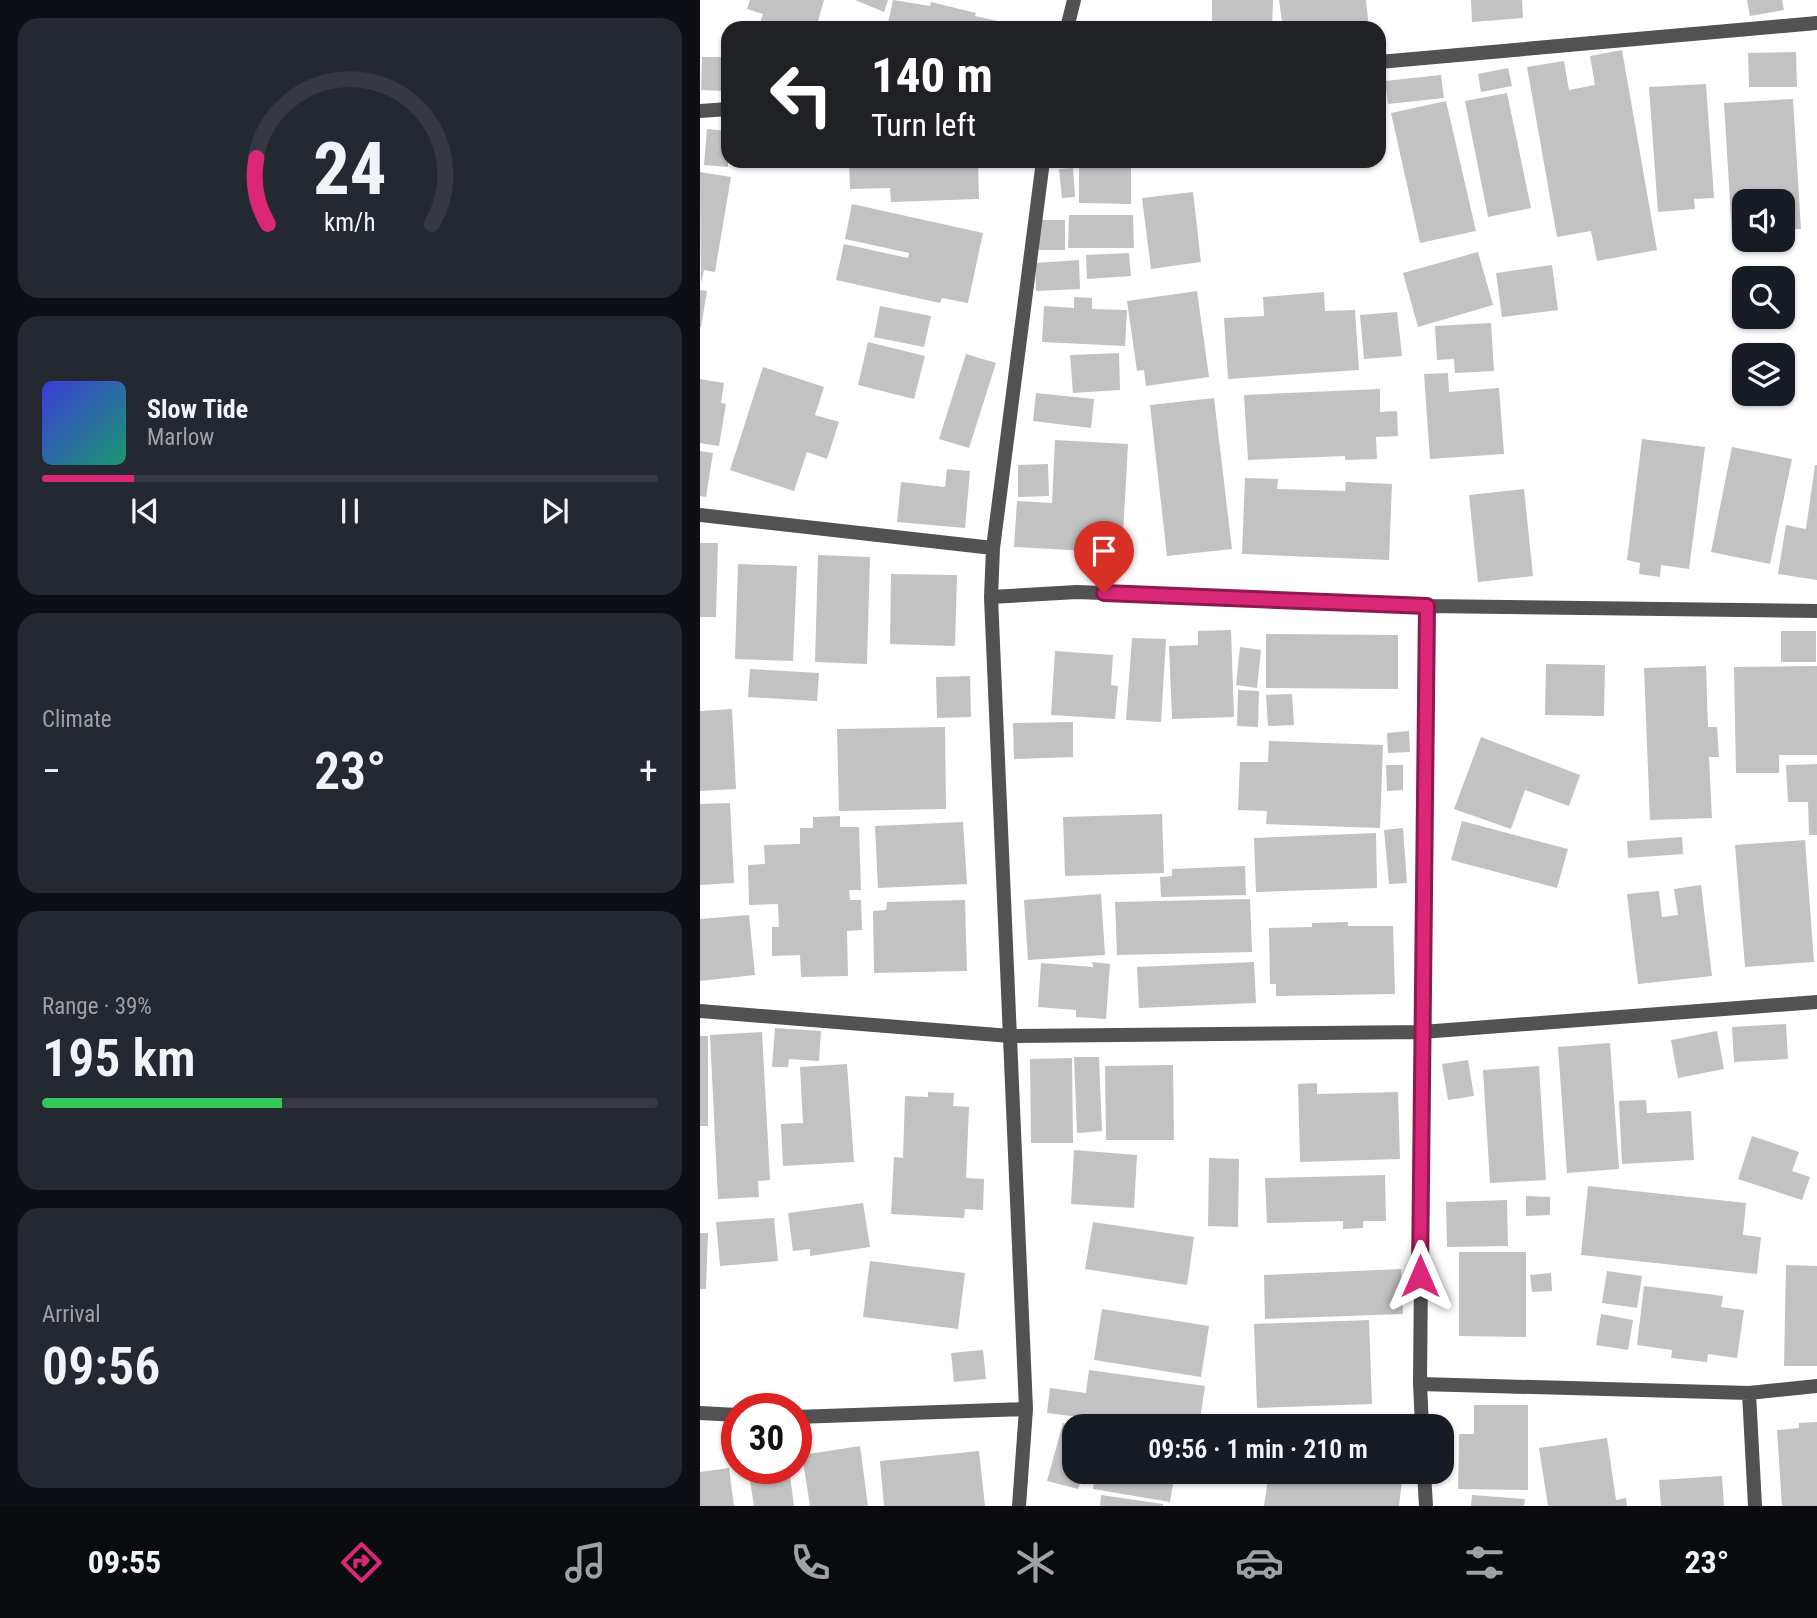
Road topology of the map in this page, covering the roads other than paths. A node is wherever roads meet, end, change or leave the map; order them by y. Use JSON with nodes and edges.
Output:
{"nodes":[{"id":1,"x":1074,"y":0,"type":"edge"},
{"id":2,"x":1069,"y":21,"type":"edge"},
{"id":3,"x":1817,"y":23,"type":"edge"},
{"id":4,"x":1386,"y":61,"type":"edge"},
{"id":5,"x":721,"y":110,"type":"edge"},
{"id":6,"x":700,"y":111,"type":"edge"},
{"id":7,"x":1042,"y":168,"type":"edge"},
{"id":8,"x":700,"y":515,"type":"edge"},
{"id":9,"x":993,"y":548,"type":"junction"},
{"id":10,"x":991,"y":597,"type":"junction"},
{"id":11,"x":1427,"y":606,"type":"junction"},
{"id":12,"x":1817,"y":611,"type":"edge"},
{"id":13,"x":1817,"y":1002,"type":"edge"},
{"id":14,"x":700,"y":1012,"type":"edge"},
{"id":15,"x":1422,"y":1032,"type":"junction"},
{"id":16,"x":1010,"y":1036,"type":"junction"},
{"id":17,"x":1420,"y":1384,"type":"junction"},
{"id":18,"x":1817,"y":1386,"type":"edge"},
{"id":19,"x":1749,"y":1393,"type":"junction"},
{"id":20,"x":1026,"y":1409,"type":"junction"},
{"id":21,"x":700,"y":1413,"type":"edge"},
{"id":22,"x":721,"y":1414,"type":"edge"},
{"id":23,"x":1421,"y":1414,"type":"edge"},
{"id":24,"x":812,"y":1416,"type":"edge"},
{"id":25,"x":1425,"y":1484,"type":"edge"},
{"id":26,"x":1019,"y":1506,"type":"edge"},
{"id":27,"x":1426,"y":1506,"type":"edge"},
{"id":28,"x":1755,"y":1506,"type":"edge"}],
"edges":[{"from":1,"to":2,"type":"street"},
{"from":3,"to":4,"type":"street"},
{"from":5,"to":6,"type":"street"},
{"from":7,"to":9,"type":"street"},
{"from":8,"to":9,"type":"street"},
{"from":9,"to":10,"type":"street"},
{"from":10,"to":11,"type":"street"},
{"from":10,"to":16,"type":"street"},
{"from":11,"to":12,"type":"street"},
{"from":11,"to":15,"type":"street"},
{"from":13,"to":15,"type":"street"},
{"from":14,"to":16,"type":"street"},
{"from":15,"to":16,"type":"street"},
{"from":15,"to":17,"type":"street"},
{"from":16,"to":20,"type":"street"},
{"from":17,"to":19,"type":"street"},
{"from":17,"to":23,"type":"street"},
{"from":18,"to":19,"type":"street"},
{"from":19,"to":28,"type":"street"},
{"from":20,"to":24,"type":"street"},
{"from":20,"to":26,"type":"street"},
{"from":21,"to":22,"type":"street"},
{"from":25,"to":27,"type":"street"}]}
